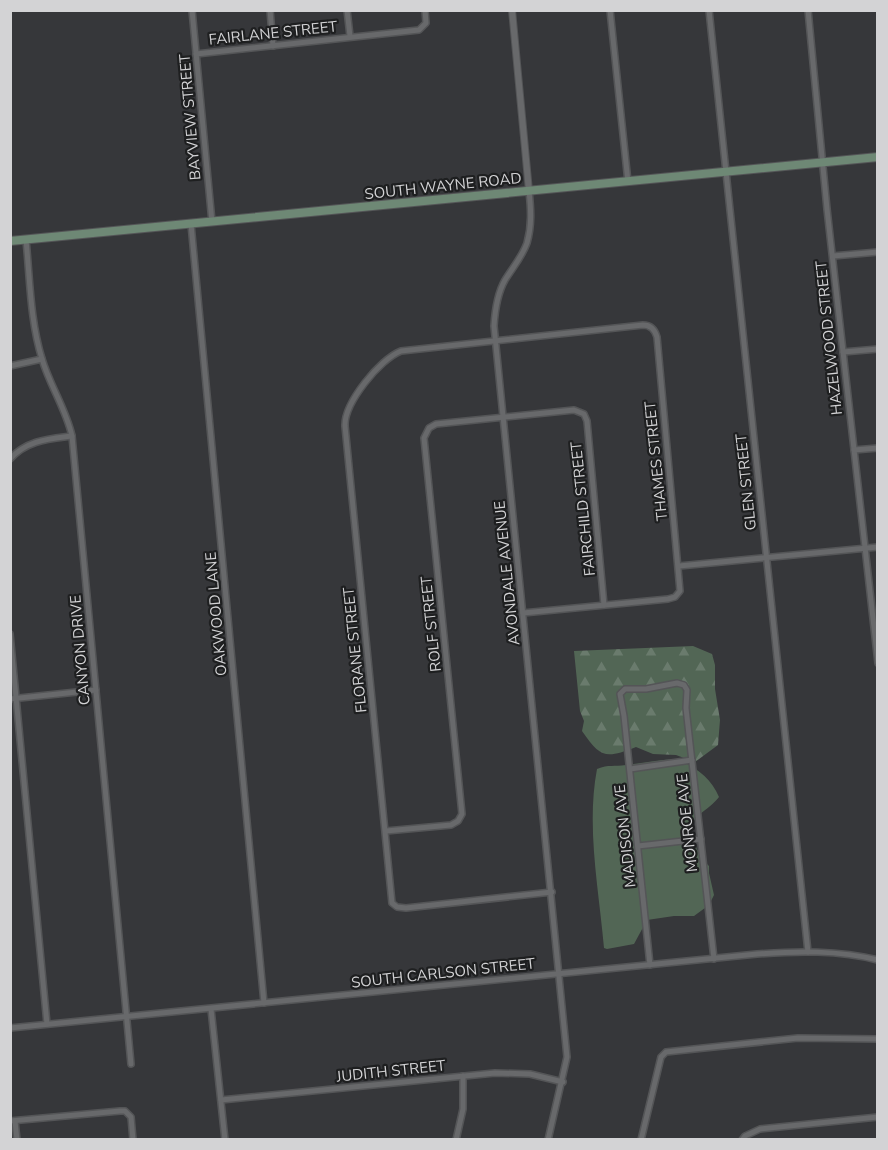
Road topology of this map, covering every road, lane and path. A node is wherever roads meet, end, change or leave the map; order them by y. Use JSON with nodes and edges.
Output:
{"nodes":[{"id":1,"x":192,"y":10,"type":"edge"},
{"id":2,"x":270,"y":10,"type":"edge"},
{"id":3,"x":347,"y":10,"type":"edge"},
{"id":4,"x":425,"y":10,"type":"edge"},
{"id":5,"x":512,"y":10,"type":"edge"},
{"id":6,"x":610,"y":10,"type":"edge"},
{"id":7,"x":708,"y":10,"type":"edge"},
{"id":8,"x":808,"y":10,"type":"edge"},
{"id":9,"x":350,"y":36,"type":"junction"},
{"id":10,"x":273,"y":46,"type":"junction"},
{"id":11,"x":196,"y":54,"type":"junction"},
{"id":12,"x":878,"y":157,"type":"edge"},
{"id":13,"x":823,"y":162,"type":"junction"},
{"id":14,"x":725,"y":172,"type":"junction"},
{"id":15,"x":628,"y":182,"type":"junction"},
{"id":16,"x":529,"y":191,"type":"junction"},
{"id":17,"x":212,"y":222,"type":"junction"},
{"id":18,"x":191,"y":224,"type":"junction"},
{"id":19,"x":26,"y":240,"type":"junction"},
{"id":20,"x":10,"y":241,"type":"edge"},
{"id":21,"x":878,"y":252,"type":"edge"},
{"id":22,"x":833,"y":256,"type":"junction"},
{"id":23,"x":496,"y":341,"type":"junction"},
{"id":24,"x":878,"y":349,"type":"edge"},
{"id":25,"x":843,"y":352,"type":"junction"},
{"id":26,"x":42,"y":359,"type":"junction"},
{"id":27,"x":10,"y":366,"type":"edge"},
{"id":28,"x":504,"y":417,"type":"junction"},
{"id":29,"x":72,"y":436,"type":"junction"},
{"id":30,"x":878,"y":448,"type":"edge"},
{"id":31,"x":854,"y":450,"type":"junction"},
{"id":32,"x":10,"y":459,"type":"edge"},
{"id":33,"x":878,"y":547,"type":"edge"},
{"id":34,"x":865,"y":548,"type":"junction"},
{"id":35,"x":766,"y":558,"type":"junction"},
{"id":36,"x":679,"y":566,"type":"junction"},
{"id":37,"x":604,"y":605,"type":"junction"},
{"id":38,"x":523,"y":613,"type":"junction"},
{"id":39,"x":10,"y":634,"type":"edge"},
{"id":40,"x":878,"y":663,"type":"edge"},
{"id":41,"x":96,"y":690,"type":"junction"},
{"id":42,"x":14,"y":698,"type":"edge"},
{"id":43,"x":621,"y":706,"type":"joint"},
{"id":44,"x":692,"y":760,"type":"junction"},
{"id":45,"x":630,"y":769,"type":"junction"},
{"id":46,"x":386,"y":831,"type":"junction"},
{"id":47,"x":701,"y":839,"type":"junction"},
{"id":48,"x":638,"y":846,"type":"junction"},
{"id":49,"x":552,"y":892,"type":"junction"},
{"id":50,"x":808,"y":952,"type":"junction"},
{"id":51,"x":714,"y":958,"type":"junction"},
{"id":52,"x":878,"y":960,"type":"edge"},
{"id":53,"x":650,"y":965,"type":"junction"},
{"id":54,"x":560,"y":973,"type":"junction"},
{"id":55,"x":264,"y":1003,"type":"junction"},
{"id":56,"x":211,"y":1009,"type":"junction"},
{"id":57,"x":126,"y":1016,"type":"junction"},
{"id":58,"x":47,"y":1024,"type":"junction"},
{"id":59,"x":10,"y":1028,"type":"edge"},
{"id":60,"x":878,"y":1039,"type":"edge"},
{"id":61,"x":131,"y":1064,"type":"dead end"},
{"id":62,"x":463,"y":1076,"type":"junction"},
{"id":63,"x":563,"y":1082,"type":"junction"},
{"id":64,"x":221,"y":1100,"type":"junction"},
{"id":65,"x":878,"y":1117,"type":"edge"},
{"id":66,"x":13,"y":1121,"type":"edge"},
{"id":67,"x":17,"y":1140,"type":"edge"},
{"id":68,"x":133,"y":1140,"type":"edge"},
{"id":69,"x":225,"y":1140,"type":"edge"},
{"id":70,"x":456,"y":1140,"type":"edge"},
{"id":71,"x":548,"y":1140,"type":"edge"},
{"id":72,"x":640,"y":1140,"type":"edge"},
{"id":73,"x":742,"y":1140,"type":"edge"}],
"edges":[{"from":1,"to":11,"type":"street","name":"BAYVIEW STREET"},
{"from":2,"to":10,"type":"street"},
{"from":3,"to":9,"type":"street"},
{"from":4,"to":9,"type":"street","name":"FAIRLANE STREET"},
{"from":5,"to":16,"type":"street","name":"AVONDALE AVENUE"},
{"from":6,"to":15,"type":"street"},
{"from":7,"to":14,"type":"street","name":"GLEN STREET"},
{"from":8,"to":13,"type":"street","name":"HAZELWOOD STREET"},
{"from":9,"to":10,"type":"street","name":"FAIRLANE STREET"},
{"from":10,"to":11,"type":"street","name":"FAIRLANE STREET"},
{"from":11,"to":17,"type":"street","name":"BAYVIEW STREET"},
{"from":12,"to":13,"type":"main road","name":"SOUTH WAYNE ROAD"},
{"from":13,"to":14,"type":"main road","name":"SOUTH WAYNE ROAD"},
{"from":13,"to":22,"type":"street","name":"HAZELWOOD STREET"},
{"from":14,"to":15,"type":"main road","name":"SOUTH WAYNE ROAD"},
{"from":14,"to":35,"type":"street","name":"GLEN STREET"},
{"from":15,"to":16,"type":"main road","name":"SOUTH WAYNE ROAD"},
{"from":16,"to":17,"type":"main road","name":"SOUTH WAYNE ROAD"},
{"from":16,"to":23,"type":"street","name":"AVONDALE AVENUE"},
{"from":17,"to":18,"type":"main road","name":"SOUTH WAYNE ROAD"},
{"from":18,"to":19,"type":"main road","name":"SOUTH WAYNE ROAD"},
{"from":18,"to":55,"type":"street","name":"OAKWOOD LANE"},
{"from":19,"to":20,"type":"main road","name":"SOUTH WAYNE ROAD"},
{"from":19,"to":26,"type":"street","name":"CANYON DRIVE"},
{"from":21,"to":22,"type":"street"},
{"from":22,"to":25,"type":"street","name":"HAZELWOOD STREET"},
{"from":23,"to":28,"type":"street","name":"AVONDALE AVENUE"},
{"from":23,"to":36,"type":"street","name":"THAMES STREET"},
{"from":23,"to":46,"type":"street","name":"FLORANE STREET"},
{"from":24,"to":25,"type":"street"},
{"from":25,"to":31,"type":"street","name":"HAZELWOOD STREET"},
{"from":26,"to":27,"type":"street"},
{"from":26,"to":29,"type":"street","name":"CANYON DRIVE"},
{"from":28,"to":37,"type":"street","name":"FAIRCHILD STREET"},
{"from":28,"to":38,"type":"street","name":"AVONDALE AVENUE"},
{"from":28,"to":46,"type":"street","name":"ROLF STREET"},
{"from":29,"to":32,"type":"street"},
{"from":29,"to":41,"type":"street","name":"CANYON DRIVE"},
{"from":30,"to":31,"type":"street"},
{"from":31,"to":34,"type":"street","name":"HAZELWOOD STREET"},
{"from":33,"to":34,"type":"street"},
{"from":34,"to":35,"type":"street"},
{"from":34,"to":40,"type":"street","name":"HAZELWOOD STREET"},
{"from":35,"to":36,"type":"street"},
{"from":35,"to":50,"type":"street","name":"GLEN STREET"},
{"from":36,"to":37,"type":"street","name":"THAMES STREET"},
{"from":37,"to":38,"type":"street","name":"THAMES STREET"},
{"from":38,"to":49,"type":"street","name":"AVONDALE AVENUE"},
{"from":39,"to":42,"type":"street"},
{"from":41,"to":42,"type":"street"},
{"from":41,"to":57,"type":"street","name":"CANYON DRIVE"},
{"from":42,"to":58,"type":"street"},
{"from":43,"to":44,"type":"street","name":"MONROE AVE"},
{"from":43,"to":45,"type":"street","name":"MADISON AVE"},
{"from":44,"to":45,"type":"street"},
{"from":44,"to":47,"type":"street","name":"MONROE AVE"},
{"from":45,"to":48,"type":"street","name":"MADISON AVE"},
{"from":46,"to":49,"type":"street","name":"FLORANE STREET"},
{"from":47,"to":48,"type":"street"},
{"from":47,"to":51,"type":"street","name":"MONROE AVE"},
{"from":48,"to":53,"type":"street","name":"MADISON AVE"},
{"from":49,"to":54,"type":"street","name":"AVONDALE AVENUE"},
{"from":50,"to":51,"type":"street","name":"SOUTH CARLSON STREET"},
{"from":50,"to":52,"type":"street","name":"SOUTH CARLSON STREET"},
{"from":51,"to":53,"type":"street","name":"SOUTH CARLSON STREET"},
{"from":53,"to":54,"type":"street","name":"SOUTH CARLSON STREET"},
{"from":54,"to":55,"type":"street","name":"SOUTH CARLSON STREET"},
{"from":54,"to":63,"type":"street","name":"AVONDALE AVENUE"},
{"from":55,"to":56,"type":"street","name":"SOUTH CARLSON STREET"},
{"from":56,"to":57,"type":"street","name":"SOUTH CARLSON STREET"},
{"from":56,"to":64,"type":"street"},
{"from":57,"to":58,"type":"street","name":"SOUTH CARLSON STREET"},
{"from":57,"to":61,"type":"street","name":"CANYON DRIVE"},
{"from":58,"to":59,"type":"street","name":"SOUTH CARLSON STREET"},
{"from":60,"to":72,"type":"street"},
{"from":62,"to":63,"type":"street","name":"JUDITH STREET"},
{"from":62,"to":64,"type":"street","name":"JUDITH STREET"},
{"from":62,"to":70,"type":"street"},
{"from":63,"to":71,"type":"street","name":"AVONDALE AVENUE"},
{"from":64,"to":69,"type":"street"},
{"from":65,"to":73,"type":"street"},
{"from":66,"to":67,"type":"street"},
{"from":66,"to":68,"type":"street"}]}
